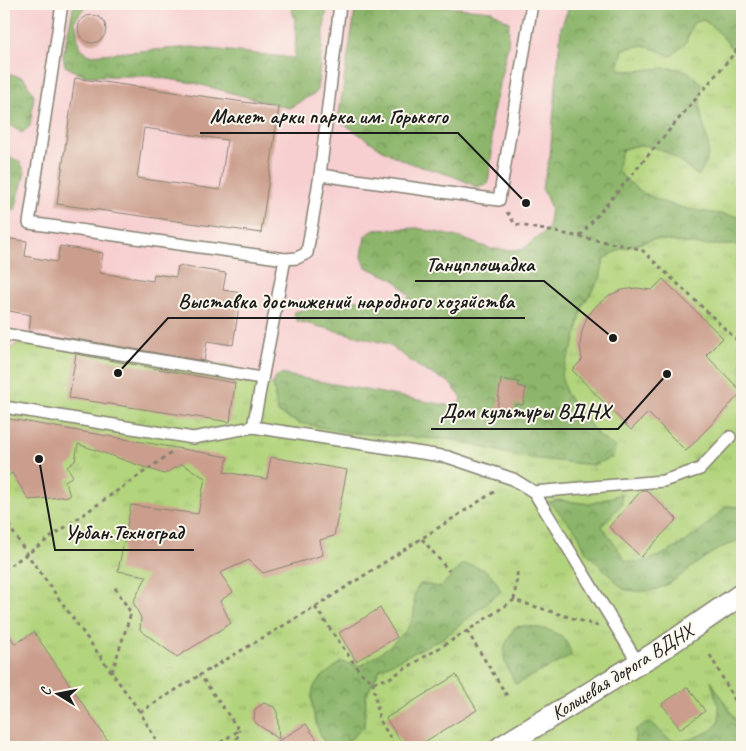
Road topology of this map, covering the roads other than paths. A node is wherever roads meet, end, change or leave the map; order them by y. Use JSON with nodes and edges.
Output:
{"nodes":[{"id":1,"x":62,"y":4,"type":"edge"},
{"id":2,"x":340,"y":4,"type":"edge"},
{"id":3,"x":531,"y":4,"type":"edge"},
{"id":4,"x":320,"y":175,"type":"junction"},
{"id":5,"x":285,"y":259,"type":"junction"},
{"id":6,"x":4,"y":334,"type":"edge"},
{"id":7,"x":262,"y":378,"type":"junction"},
{"id":8,"x":4,"y":407,"type":"edge"},
{"id":9,"x":253,"y":427,"type":"junction"},
{"id":10,"x":730,"y":437,"type":"dead end"},
{"id":11,"x":534,"y":492,"type":"junction"},
{"id":12,"x":742,"y":594,"type":"edge"},
{"id":13,"x":638,"y":663,"type":"junction"},
{"id":14,"x":501,"y":747,"type":"edge"}],
"edges":[{"from":1,"to":5,"type":"lane"},
{"from":2,"to":4,"type":"lane"},
{"from":3,"to":4,"type":"lane"},
{"from":4,"to":5,"type":"lane"},
{"from":5,"to":7,"type":"lane"},
{"from":6,"to":7,"type":"lane"},
{"from":7,"to":9,"type":"lane"},
{"from":8,"to":9,"type":"lane"},
{"from":9,"to":11,"type":"lane"},
{"from":10,"to":11,"type":"lane"},
{"from":11,"to":13,"type":"lane"},
{"from":12,"to":13,"type":"street","name":"Кольцевая дорога ВДНХ"},
{"from":13,"to":14,"type":"street","name":"Кольцевая дорога ВДНХ"}]}
